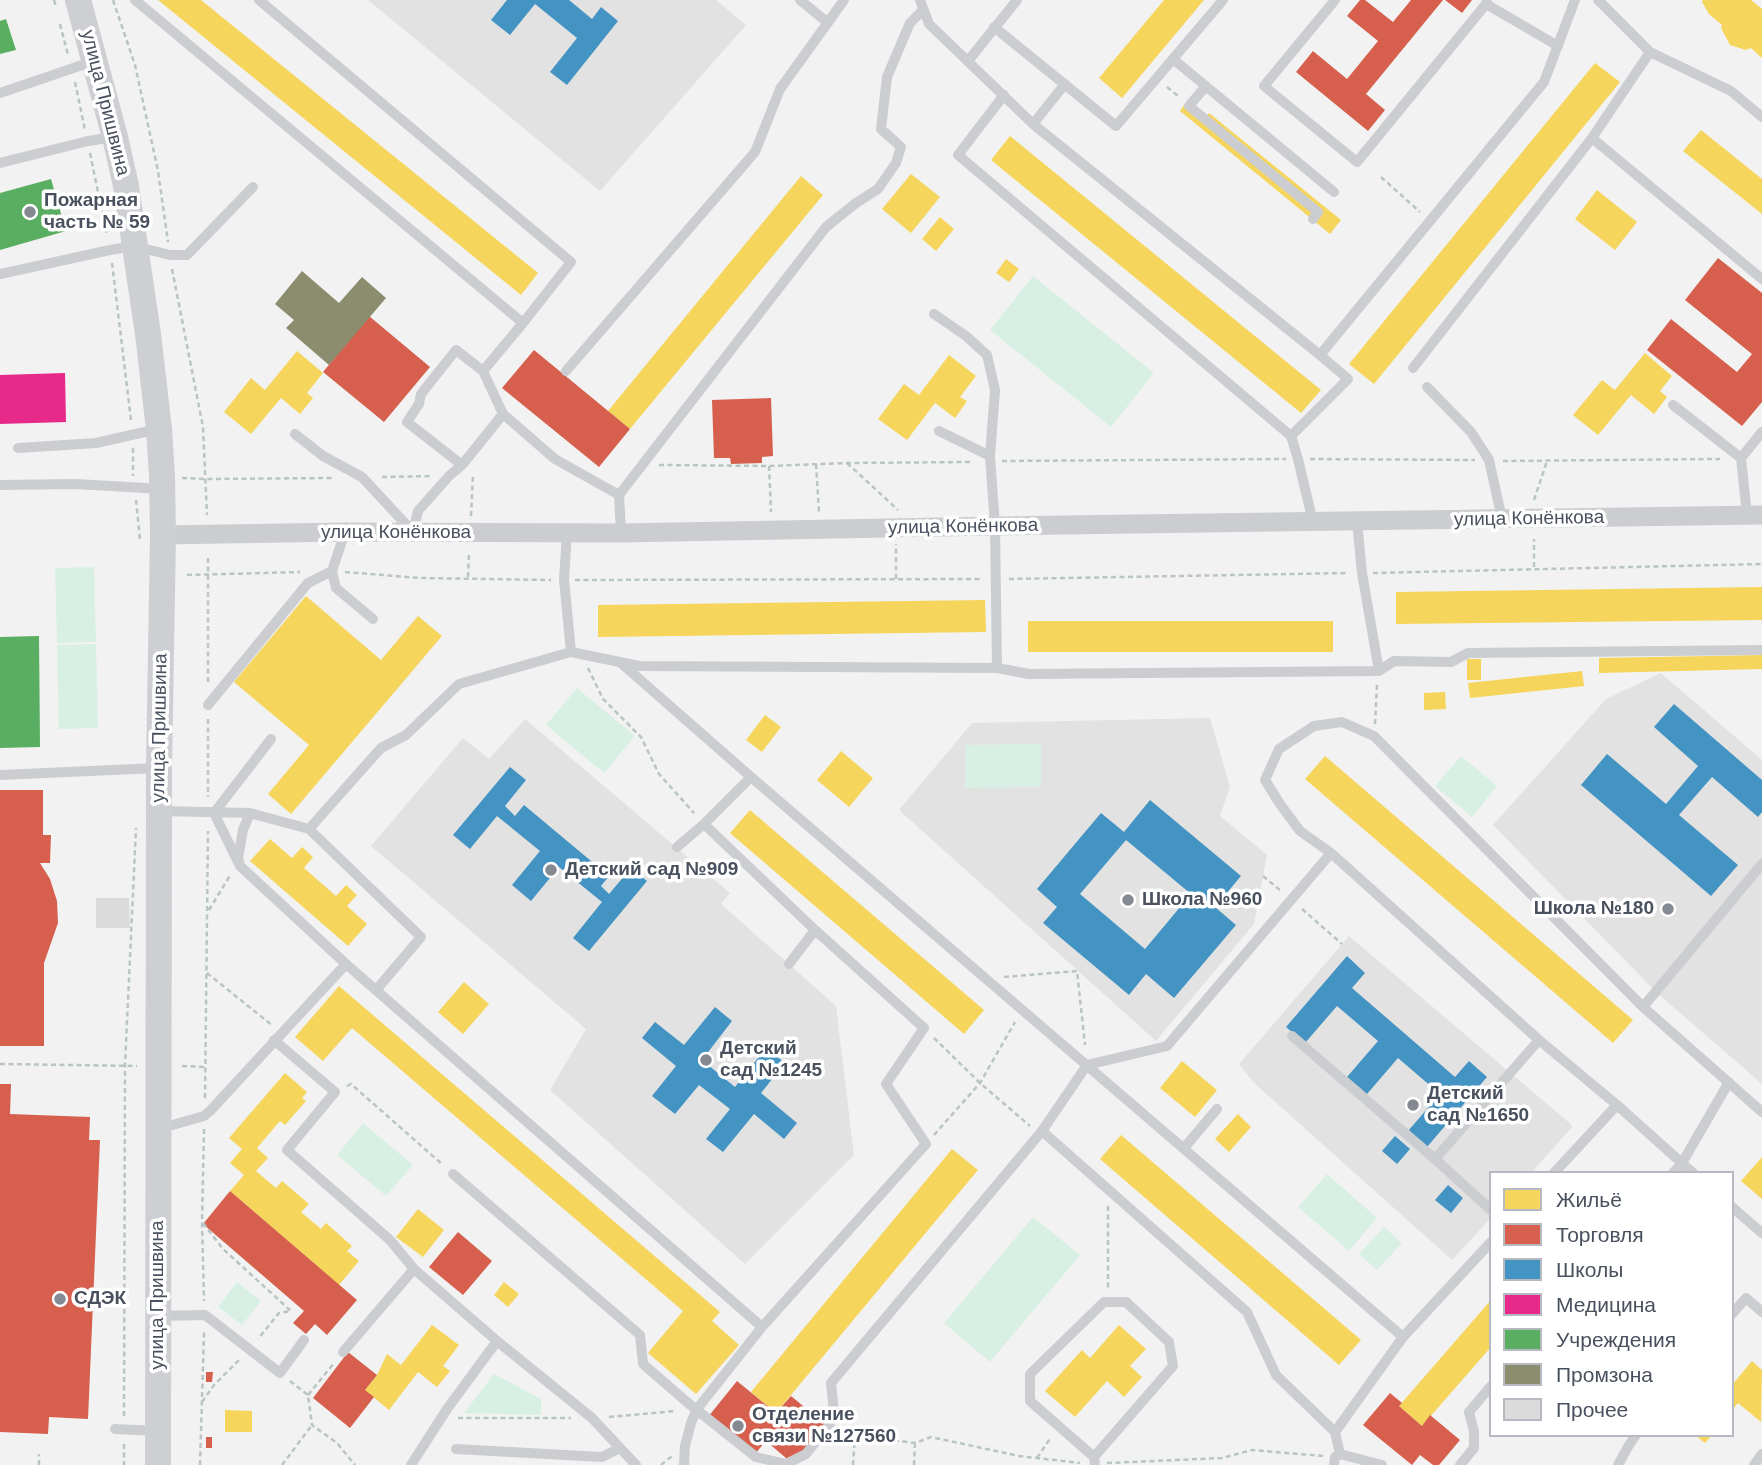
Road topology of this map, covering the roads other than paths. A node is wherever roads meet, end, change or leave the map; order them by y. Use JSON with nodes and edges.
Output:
{"nodes":[{"id":1,"x":135,"y":0,"type":"edge"},
{"id":2,"x":259,"y":0,"type":"edge"},
{"id":3,"x":800,"y":0,"type":"edge"},
{"id":4,"x":844,"y":0,"type":"edge"},
{"id":5,"x":1017,"y":0,"type":"edge"},
{"id":6,"x":1223,"y":0,"type":"edge"},
{"id":7,"x":1335,"y":0,"type":"edge"},
{"id":8,"x":1575,"y":0,"type":"edge"},
{"id":9,"x":1598,"y":0,"type":"edge"},
{"id":10,"x":1486,"y":2,"type":"edge"},
{"id":11,"x":922,"y":5,"type":"edge"},
{"id":12,"x":67,"y":6,"type":"edge"},
{"id":13,"x":828,"y":23,"type":"junction"},
{"id":14,"x":994,"y":27,"type":"junction"},
{"id":15,"x":1558,"y":46,"type":"junction"},
{"id":16,"x":1650,"y":52,"type":"junction"},
{"id":17,"x":1173,"y":59,"type":"junction"},
{"id":18,"x":968,"y":61,"type":"junction"},
{"id":19,"x":83,"y":65,"type":"junction"},
{"id":20,"x":1065,"y":84,"type":"junction"},
{"id":21,"x":1206,"y":86,"type":"junction"},
{"id":22,"x":0,"y":93,"type":"edge"},
{"id":23,"x":1004,"y":96,"type":"junction"},
{"id":24,"x":1762,"y":117,"type":"edge"},
{"id":25,"x":1033,"y":124,"type":"junction"},
{"id":26,"x":115,"y":137,"type":"junction"},
{"id":27,"x":1592,"y":138,"type":"junction"},
{"id":28,"x":0,"y":163,"type":"edge"},
{"id":29,"x":253,"y":187,"type":"dead end"},
{"id":30,"x":1334,"y":192,"type":"dead end"},
{"id":31,"x":1312,"y":219,"type":"dead end"},
{"id":32,"x":122,"y":248,"type":"junction"},
{"id":33,"x":0,"y":274,"type":"edge"},
{"id":34,"x":1762,"y":279,"type":"edge"},
{"id":35,"x":934,"y":314,"type":"dead end"},
{"id":36,"x":523,"y":323,"type":"junction"},
{"id":37,"x":1320,"y":355,"type":"junction"},
{"id":38,"x":1413,"y":368,"type":"dead end"},
{"id":39,"x":483,"y":371,"type":"junction"},
{"id":40,"x":566,"y":371,"type":"dead end"},
{"id":41,"x":1427,"y":387,"type":"dead end"},
{"id":42,"x":1674,"y":405,"type":"dead end"},
{"id":43,"x":503,"y":414,"type":"junction"},
{"id":44,"x":159,"y":429,"type":"junction"},
{"id":45,"x":939,"y":430,"type":"dead end"},
{"id":46,"x":1762,"y":432,"type":"edge"},
{"id":47,"x":296,"y":434,"type":"dead end"},
{"id":48,"x":1291,"y":436,"type":"junction"},
{"id":49,"x":18,"y":448,"type":"dead end"},
{"id":50,"x":1741,"y":458,"type":"junction"},
{"id":51,"x":990,"y":459,"type":"junction"},
{"id":52,"x":462,"y":465,"type":"junction"},
{"id":53,"x":169,"y":483,"type":"junction"},
{"id":54,"x":0,"y":485,"type":"edge"},
{"id":55,"x":619,"y":495,"type":"junction"},
{"id":56,"x":1755,"y":515,"type":"edge"},
{"id":57,"x":1502,"y":520,"type":"junction"},
{"id":58,"x":1313,"y":522,"type":"junction"},
{"id":59,"x":1357,"y":522,"type":"junction"},
{"id":60,"x":995,"y":526,"type":"junction"},
{"id":61,"x":345,"y":532,"type":"junction"},
{"id":62,"x":413,"y":533,"type":"junction"},
{"id":63,"x":567,"y":533,"type":"junction"},
{"id":64,"x":621,"y":533,"type":"junction"},
{"id":65,"x":152,"y":537,"type":"junction"},
{"id":66,"x":332,"y":571,"type":"junction"},
{"id":67,"x":373,"y":619,"type":"dead end"},
{"id":68,"x":1762,"y":650,"type":"edge"},
{"id":69,"x":571,"y":652,"type":"junction"},
{"id":70,"x":621,"y":663,"type":"junction"},
{"id":71,"x":997,"y":668,"type":"junction"},
{"id":72,"x":1378,"y":671,"type":"junction"},
{"id":73,"x":208,"y":705,"type":"dead end"},
{"id":74,"x":271,"y":739,"type":"dead end"},
{"id":75,"x":159,"y":768,"type":"junction"},
{"id":76,"x":0,"y":775,"type":"edge"},
{"id":77,"x":751,"y":777,"type":"junction"},
{"id":78,"x":211,"y":812,"type":"junction"},
{"id":79,"x":250,"y":813,"type":"junction"},
{"id":80,"x":148,"y":814,"type":"junction"},
{"id":81,"x":704,"y":824,"type":"junction"},
{"id":82,"x":309,"y":830,"type":"junction"},
{"id":83,"x":677,"y":847,"type":"dead end"},
{"id":84,"x":1331,"y":852,"type":"junction"},
{"id":85,"x":239,"y":864,"type":"junction"},
{"id":86,"x":1762,"y":864,"type":"edge"},
{"id":87,"x":815,"y":930,"type":"junction"},
{"id":88,"x":346,"y":964,"type":"junction"},
{"id":89,"x":789,"y":964,"type":"dead end"},
{"id":90,"x":377,"y":989,"type":"junction"},
{"id":91,"x":1643,"y":1007,"type":"junction"},
{"id":92,"x":1292,"y":1036,"type":"dead end"},
{"id":93,"x":278,"y":1037,"type":"junction"},
{"id":94,"x":1539,"y":1040,"type":"junction"},
{"id":95,"x":1087,"y":1065,"type":"junction"},
{"id":96,"x":1730,"y":1082,"type":"junction"},
{"id":97,"x":1617,"y":1105,"type":"junction"},
{"id":98,"x":1217,"y":1109,"type":"dead end"},
{"id":99,"x":1762,"y":1112,"type":"edge"},
{"id":100,"x":158,"y":1129,"type":"junction"},
{"id":101,"x":1042,"y":1131,"type":"junction"},
{"id":102,"x":1184,"y":1148,"type":"junction"},
{"id":103,"x":1435,"y":1159,"type":"junction"},
{"id":104,"x":1682,"y":1163,"type":"junction"},
{"id":105,"x":1557,"y":1171,"type":"edge"},
{"id":106,"x":1675,"y":1171,"type":"edge"},
{"id":107,"x":1691,"y":1171,"type":"edge"},
{"id":108,"x":453,"y":1174,"type":"road end"},
{"id":109,"x":1489,"y":1208,"type":"edge"},
{"id":110,"x":1734,"y":1209,"type":"edge"},
{"id":111,"x":1762,"y":1233,"type":"edge"},
{"id":112,"x":1489,"y":1244,"type":"edge"},
{"id":113,"x":414,"y":1269,"type":"junction"},
{"id":114,"x":1734,"y":1312,"type":"edge"},
{"id":115,"x":1762,"y":1312,"type":"edge"},
{"id":116,"x":159,"y":1315,"type":"junction"},
{"id":117,"x":762,"y":1327,"type":"junction"},
{"id":118,"x":1403,"y":1337,"type":"junction"},
{"id":119,"x":304,"y":1340,"type":"dead end"},
{"id":120,"x":497,"y":1341,"type":"junction"},
{"id":121,"x":343,"y":1352,"type":"road end"},
{"id":122,"x":1489,"y":1388,"type":"edge"},
{"id":123,"x":697,"y":1409,"type":"junction"},
{"id":124,"x":119,"y":1429,"type":"road end"},
{"id":125,"x":158,"y":1431,"type":"junction"},
{"id":126,"x":1335,"y":1432,"type":"junction"},
{"id":127,"x":1635,"y":1437,"type":"edge"},
{"id":128,"x":456,"y":1448,"type":"dead end"},
{"id":129,"x":620,"y":1448,"type":"junction"},
{"id":130,"x":1340,"y":1454,"type":"junction"},
{"id":131,"x":1762,"y":1454,"type":"edge"},
{"id":132,"x":1095,"y":1461,"type":"edge"},
{"id":133,"x":158,"y":1465,"type":"edge"},
{"id":134,"x":411,"y":1465,"type":"edge"},
{"id":135,"x":636,"y":1465,"type":"edge"},
{"id":136,"x":684,"y":1465,"type":"edge"},
{"id":137,"x":1334,"y":1465,"type":"edge"},
{"id":138,"x":1382,"y":1465,"type":"edge"},
{"id":139,"x":1460,"y":1465,"type":"edge"},
{"id":140,"x":1618,"y":1465,"type":"edge"},
{"id":141,"x":1754,"y":1465,"type":"edge"}],
"edges":[{"from":1,"to":36,"type":"lane"},
{"from":2,"to":36,"type":"lane"},
{"from":3,"to":13,"type":"lane"},
{"from":4,"to":13,"type":"lane"},
{"from":5,"to":14,"type":"lane"},
{"from":6,"to":17,"type":"lane"},
{"from":7,"to":10,"type":"lane"},
{"from":8,"to":15,"type":"lane"},
{"from":9,"to":16,"type":"lane"},
{"from":10,"to":15,"type":"lane"},
{"from":11,"to":18,"type":"lane"},
{"from":11,"to":55,"type":"lane"},
{"from":12,"to":19,"type":"street","name":"улица Пришвина"},
{"from":13,"to":40,"type":"lane"},
{"from":14,"to":18,"type":"lane"},
{"from":14,"to":20,"type":"lane"},
{"from":15,"to":37,"type":"lane"},
{"from":16,"to":24,"type":"lane"},
{"from":16,"to":27,"type":"lane"},
{"from":17,"to":20,"type":"lane"},
{"from":17,"to":21,"type":"lane"},
{"from":18,"to":23,"type":"lane"},
{"from":19,"to":22,"type":"lane"},
{"from":19,"to":26,"type":"street","name":"улица Пришвина"},
{"from":20,"to":25,"type":"lane"},
{"from":21,"to":30,"type":"lane"},
{"from":21,"to":31,"type":"lane"},
{"from":23,"to":25,"type":"lane"},
{"from":23,"to":48,"type":"lane"},
{"from":25,"to":37,"type":"lane"},
{"from":26,"to":28,"type":"lane"},
{"from":26,"to":32,"type":"street","name":"улица Пришвина"},
{"from":27,"to":34,"type":"lane"},
{"from":27,"to":38,"type":"lane"},
{"from":29,"to":32,"type":"lane"},
{"from":32,"to":33,"type":"lane"},
{"from":32,"to":44,"type":"street","name":"улица Пришвина"},
{"from":35,"to":51,"type":"lane"},
{"from":36,"to":39,"type":"lane"},
{"from":37,"to":48,"type":"lane"},
{"from":39,"to":43,"type":"lane"},
{"from":39,"to":52,"type":"lane"},
{"from":41,"to":57,"type":"lane"},
{"from":42,"to":50,"type":"lane"},
{"from":43,"to":52,"type":"lane"},
{"from":43,"to":55,"type":"lane"},
{"from":44,"to":49,"type":"lane"},
{"from":44,"to":53,"type":"street","name":"улица Пришвина"},
{"from":45,"to":51,"type":"lane"},
{"from":46,"to":50,"type":"lane"},
{"from":47,"to":62,"type":"lane"},
{"from":48,"to":58,"type":"lane"},
{"from":50,"to":56,"type":"lane"},
{"from":51,"to":60,"type":"lane"},
{"from":52,"to":62,"type":"lane"},
{"from":53,"to":54,"type":"lane"},
{"from":53,"to":65,"type":"street","name":"улица Пришвина"},
{"from":55,"to":64,"type":"lane"},
{"from":56,"to":57,"type":"street","name":"улица Конёнкова"},
{"from":57,"to":59,"type":"street","name":"улица Конёнкова"},
{"from":58,"to":59,"type":"street","name":"улица Конёнкова"},
{"from":58,"to":60,"type":"street","name":"улица Конёнкова"},
{"from":59,"to":72,"type":"lane"},
{"from":60,"to":64,"type":"street","name":"улица Конёнкова"},
{"from":60,"to":71,"type":"lane"},
{"from":61,"to":62,"type":"street","name":"улица Конёнкова"},
{"from":61,"to":65,"type":"street","name":"улица Конёнкова"},
{"from":61,"to":66,"type":"lane"},
{"from":62,"to":63,"type":"street","name":"улица Конёнкова"},
{"from":63,"to":64,"type":"street","name":"улица Конёнкова"},
{"from":63,"to":69,"type":"lane"},
{"from":65,"to":75,"type":"street","name":"улица Пришвина"},
{"from":66,"to":67,"type":"lane"},
{"from":66,"to":73,"type":"lane"},
{"from":68,"to":72,"type":"lane"},
{"from":69,"to":70,"type":"lane"},
{"from":69,"to":82,"type":"lane"},
{"from":70,"to":71,"type":"lane"},
{"from":70,"to":77,"type":"lane"},
{"from":71,"to":72,"type":"lane"},
{"from":74,"to":78,"type":"lane"},
{"from":75,"to":76,"type":"lane"},
{"from":75,"to":80,"type":"street","name":"улица Пришвина"},
{"from":77,"to":81,"type":"lane"},
{"from":77,"to":95,"type":"lane"},
{"from":78,"to":79,"type":"lane"},
{"from":78,"to":80,"type":"lane"},
{"from":78,"to":85,"type":"lane"},
{"from":79,"to":82,"type":"lane"},
{"from":79,"to":85,"type":"lane"},
{"from":80,"to":100,"type":"street","name":"улица Пришвина"},
{"from":81,"to":83,"type":"lane"},
{"from":81,"to":87,"type":"lane"},
{"from":82,"to":90,"type":"lane"},
{"from":84,"to":91,"type":"lane"},
{"from":84,"to":94,"type":"lane"},
{"from":84,"to":95,"type":"lane"},
{"from":85,"to":88,"type":"lane"},
{"from":86,"to":91,"type":"lane"},
{"from":87,"to":89,"type":"lane"},
{"from":87,"to":117,"type":"lane"},
{"from":88,"to":90,"type":"lane"},
{"from":88,"to":93,"type":"lane"},
{"from":90,"to":117,"type":"lane"},
{"from":91,"to":96,"type":"lane"},
{"from":92,"to":103,"type":"lane"},
{"from":93,"to":100,"type":"lane"},
{"from":93,"to":113,"type":"lane"},
{"from":94,"to":97,"type":"lane"},
{"from":94,"to":103,"type":"lane"},
{"from":95,"to":101,"type":"lane"},
{"from":95,"to":102,"type":"lane"},
{"from":96,"to":99,"type":"lane"},
{"from":96,"to":104,"type":"lane"},
{"from":97,"to":104,"type":"lane"},
{"from":97,"to":105,"type":"lane"},
{"from":98,"to":102,"type":"lane"},
{"from":100,"to":116,"type":"street","name":"улица Пришвина"},
{"from":101,"to":123,"type":"lane"},
{"from":101,"to":126,"type":"lane"},
{"from":102,"to":118,"type":"lane"},
{"from":103,"to":109,"type":"lane"},
{"from":104,"to":106,"type":"lane"},
{"from":104,"to":107,"type":"lane"},
{"from":108,"to":123,"type":"lane"},
{"from":110,"to":111,"type":"lane"},
{"from":112,"to":118,"type":"lane"},
{"from":113,"to":120,"type":"lane"},
{"from":113,"to":121,"type":"lane"},
{"from":114,"to":115,"type":"lane"},
{"from":116,"to":119,"type":"lane"},
{"from":116,"to":125,"type":"street","name":"улица Пришвина"},
{"from":117,"to":123,"type":"lane"},
{"from":118,"to":126,"type":"lane"},
{"from":120,"to":129,"type":"lane"},
{"from":120,"to":134,"type":"lane"},
{"from":122,"to":139,"type":"lane"},
{"from":123,"to":136,"type":"lane"},
{"from":124,"to":125,"type":"lane"},
{"from":125,"to":133,"type":"street","name":"улица Пришвина"},
{"from":126,"to":130,"type":"lane"},
{"from":127,"to":140,"type":"lane"},
{"from":128,"to":129,"type":"lane"},
{"from":129,"to":135,"type":"lane"},
{"from":130,"to":137,"type":"lane"},
{"from":130,"to":138,"type":"lane"},
{"from":131,"to":141,"type":"lane"},
{"from":132,"to":132,"type":"lane"}]}
